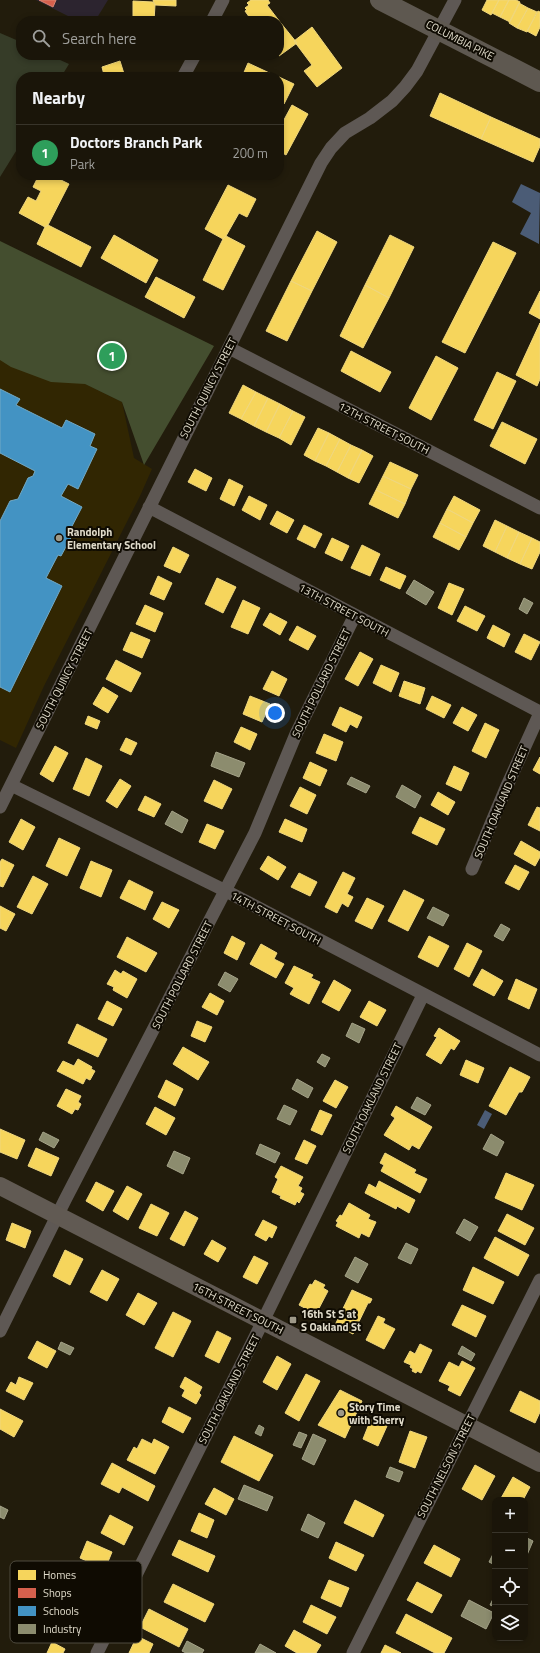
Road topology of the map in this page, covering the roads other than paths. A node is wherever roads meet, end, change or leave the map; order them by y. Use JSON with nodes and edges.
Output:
{"nodes":[{"id":1,"x":223,"y":0,"type":"edge"},
{"id":2,"x":380,"y":0,"type":"edge"},
{"id":3,"x":455,"y":0,"type":"edge"},
{"id":4,"x":215,"y":16,"type":"edge"},
{"id":5,"x":440,"y":30,"type":"junction"},
{"id":6,"x":192,"y":60,"type":"edge"},
{"id":7,"x":186,"y":72,"type":"edge"},
{"id":8,"x":540,"y":82,"type":"edge"},
{"id":9,"x":229,"y":348,"type":"junction"},
{"id":10,"x":149,"y":507,"type":"junction"},
{"id":11,"x":540,"y":508,"type":"edge"},
{"id":12,"x":355,"y":615,"type":"junction"},
{"id":13,"x":540,"y":713,"type":"edge"},
{"id":14,"x":10,"y":785,"type":"junction"},
{"id":15,"x":0,"y":807,"type":"edge"},
{"id":16,"x":472,"y":869,"type":"dead end"},
{"id":17,"x":226,"y":891,"type":"junction"},
{"id":18,"x":423,"y":995,"type":"junction"},
{"id":19,"x":540,"y":1055,"type":"edge"},
{"id":20,"x":0,"y":1186,"type":"edge"},
{"id":21,"x":57,"y":1216,"type":"junction"},
{"id":22,"x":540,"y":1280,"type":"edge"},
{"id":23,"x":263,"y":1321,"type":"junction"},
{"id":24,"x":0,"y":1331,"type":"edge"},
{"id":25,"x":466,"y":1425,"type":"junction"},
{"id":26,"x":540,"y":1463,"type":"edge"},
{"id":27,"x":142,"y":1563,"type":"edge"},
{"id":28,"x":102,"y":1643,"type":"edge"},
{"id":29,"x":97,"y":1653,"type":"edge"},
{"id":30,"x":353,"y":1653,"type":"edge"}],
"edges":[{"from":1,"to":4,"type":"street"},
{"from":2,"to":5,"type":"main road","name":"COLUMBIA PIKE"},
{"from":3,"to":5,"type":"street","name":"SOUTH QUINCY STREET"},
{"from":5,"to":8,"type":"main road","name":"COLUMBIA PIKE"},
{"from":5,"to":9,"type":"street","name":"SOUTH QUINCY STREET"},
{"from":6,"to":7,"type":"street"},
{"from":9,"to":10,"type":"street","name":"SOUTH QUINCY STREET"},
{"from":9,"to":11,"type":"street","name":"12TH STREET SOUTH"},
{"from":10,"to":12,"type":"street","name":"13TH STREET SOUTH"},
{"from":10,"to":14,"type":"street","name":"SOUTH QUINCY STREET"},
{"from":12,"to":13,"type":"street","name":"13TH STREET SOUTH"},
{"from":12,"to":17,"type":"street","name":"SOUTH POLLARD STREET"},
{"from":13,"to":16,"type":"street","name":"SOUTH OAKLAND STREET"},
{"from":14,"to":15,"type":"street","name":"SOUTH QUINCY STREET"},
{"from":14,"to":17,"type":"street","name":"14TH STREET SOUTH"},
{"from":17,"to":18,"type":"street","name":"14TH STREET SOUTH"},
{"from":17,"to":21,"type":"street","name":"SOUTH POLLARD STREET"},
{"from":18,"to":19,"type":"street","name":"14TH STREET SOUTH"},
{"from":18,"to":23,"type":"street","name":"SOUTH OAKLAND STREET"},
{"from":20,"to":21,"type":"street","name":"16TH STREET SOUTH"},
{"from":21,"to":23,"type":"street","name":"16TH STREET SOUTH"},
{"from":21,"to":24,"type":"street","name":"SOUTH POLLARD STREET"},
{"from":22,"to":25,"type":"street","name":"SOUTH NELSON STREET"},
{"from":23,"to":25,"type":"street","name":"16TH STREET SOUTH"},
{"from":23,"to":27,"type":"street","name":"SOUTH OAKLAND STREET"},
{"from":25,"to":26,"type":"street","name":"16TH STREET SOUTH"},
{"from":25,"to":30,"type":"street","name":"SOUTH NELSON STREET"},
{"from":28,"to":29,"type":"street","name":"SOUTH OAKLAND STREET"}]}
